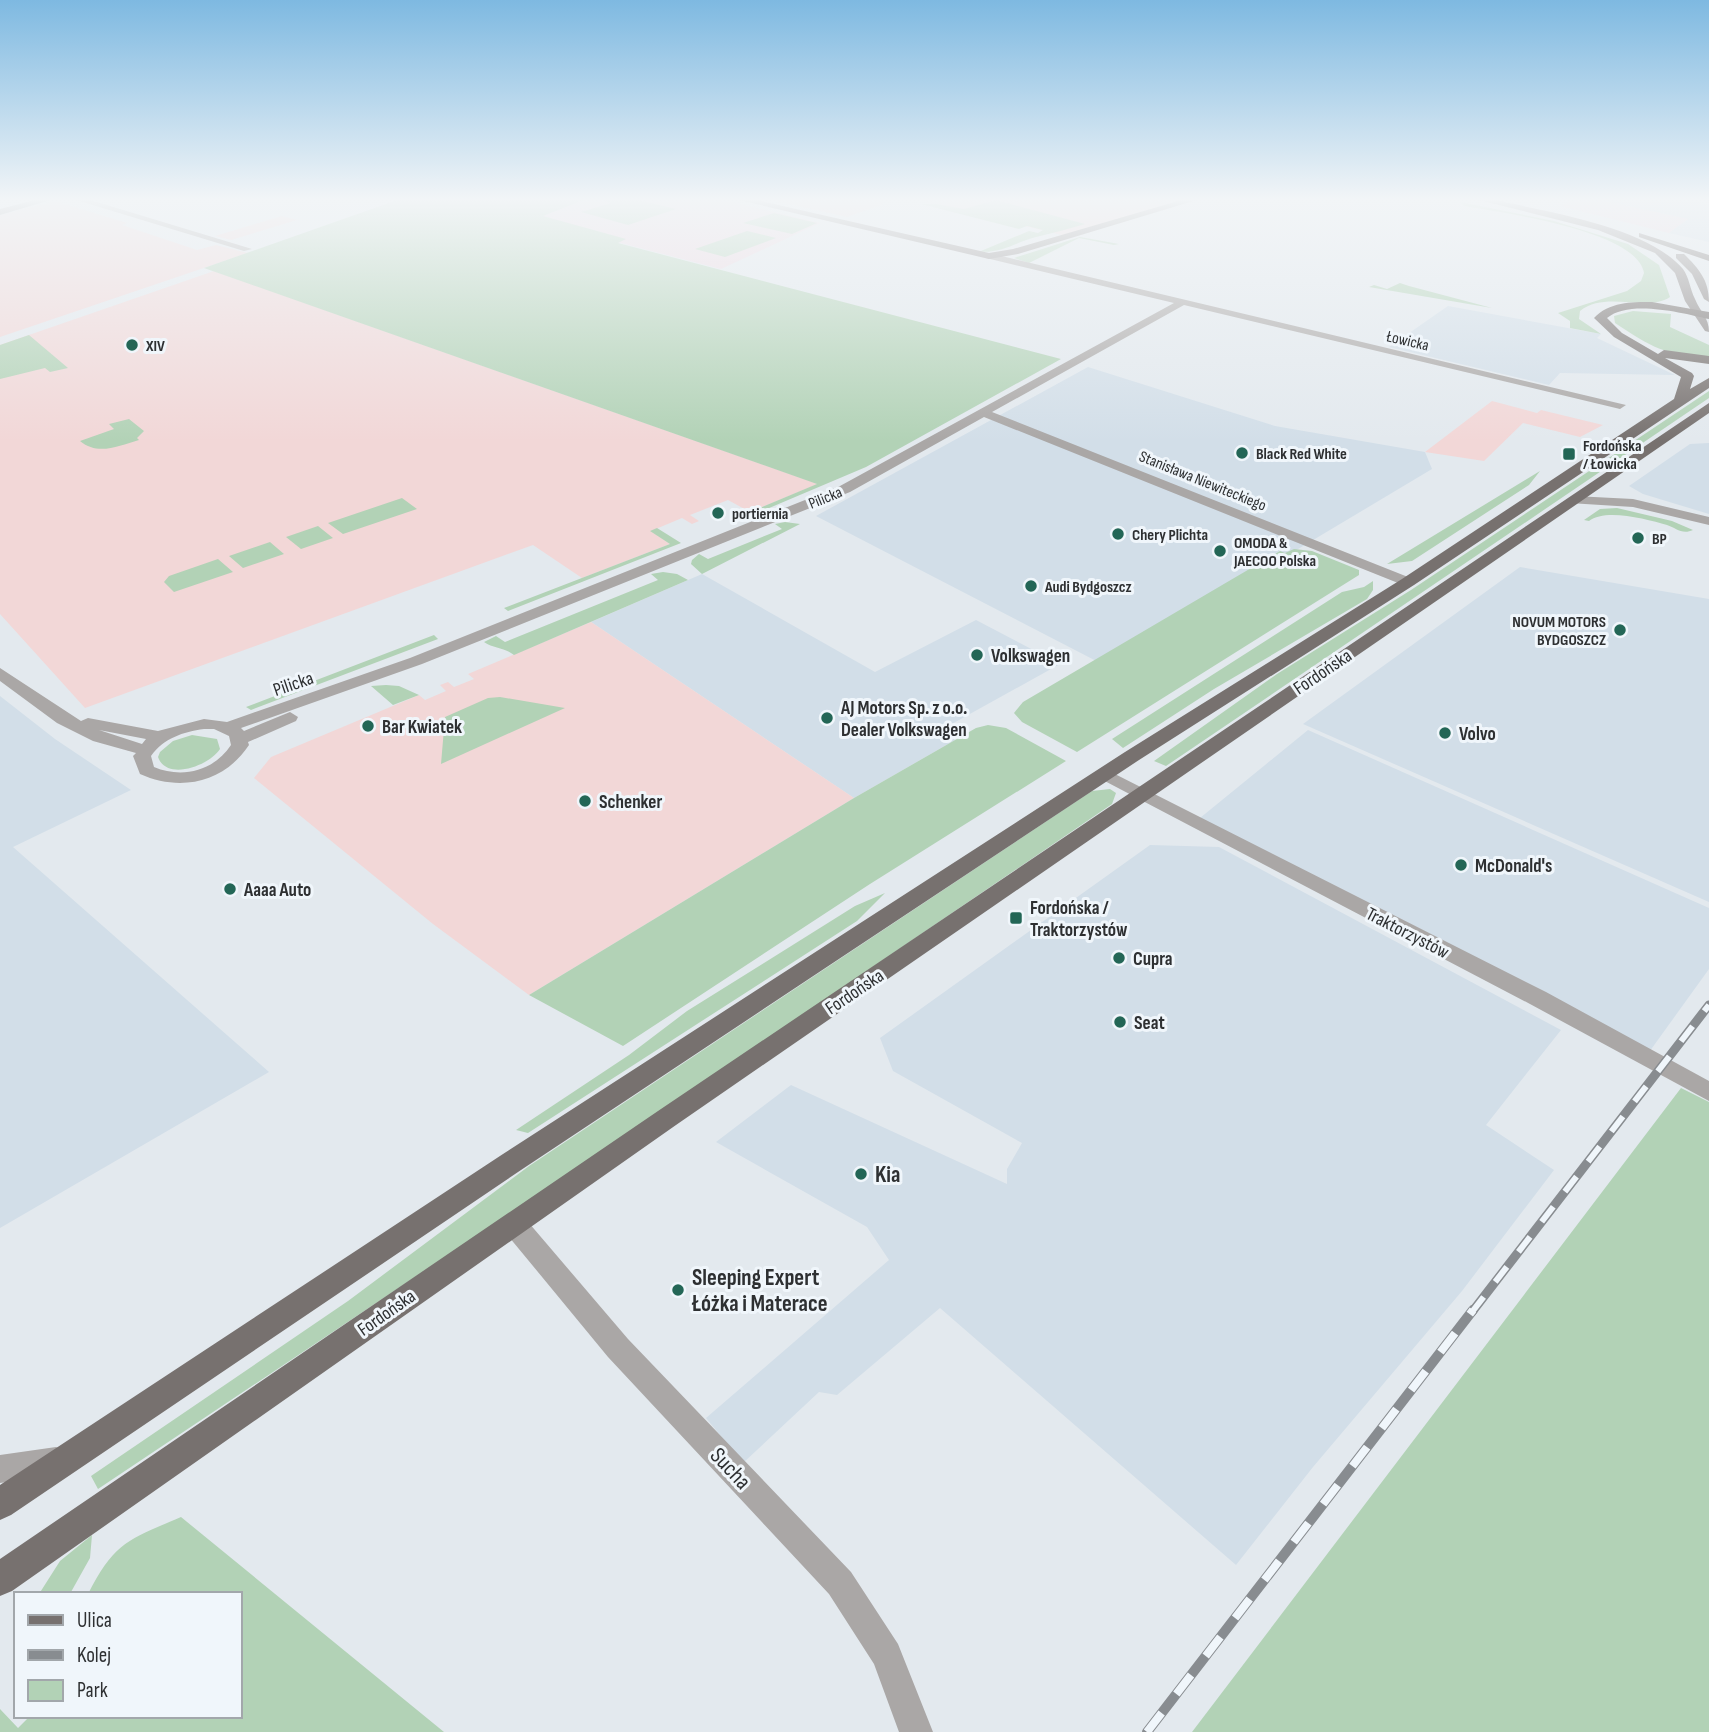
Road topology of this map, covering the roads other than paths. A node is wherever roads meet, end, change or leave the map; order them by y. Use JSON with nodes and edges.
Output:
{"nodes":[{"id":1,"x":1086,"y":280,"type":"edge"},
{"id":2,"x":1685,"y":280,"type":"edge"},
{"id":3,"x":1699,"y":280,"type":"edge"},
{"id":4,"x":1709,"y":299,"type":"edge"},
{"id":5,"x":1181,"y":303,"type":"junction"},
{"id":6,"x":1693,"y":306,"type":"junction"},
{"id":7,"x":1640,"y":307,"type":"junction"},
{"id":8,"x":1709,"y":316,"type":"edge"},
{"id":9,"x":1709,"y":329,"type":"edge"},
{"id":10,"x":1638,"y":347,"type":"junction"},
{"id":11,"x":1709,"y":360,"type":"edge"},
{"id":12,"x":1709,"y":382,"type":"edge"},
{"id":13,"x":1680,"y":401,"type":"junction"},
{"id":14,"x":1620,"y":405,"type":"dead end"},
{"id":15,"x":1709,"y":407,"type":"edge"},
{"id":16,"x":984,"y":412,"type":"junction"},
{"id":17,"x":1709,"y":422,"type":"edge"},
{"id":18,"x":1671,"y":433,"type":"junction"},
{"id":19,"x":1599,"y":482,"type":"junction"},
{"id":20,"x":1574,"y":500,"type":"junction"},
{"id":21,"x":1633,"y":503,"type":"junction"},
{"id":22,"x":1709,"y":521,"type":"edge"},
{"id":23,"x":1408,"y":582,"type":"junction"},
{"id":24,"x":0,"y":673,"type":"edge"},
{"id":25,"x":63,"y":719,"type":"junction"},
{"id":26,"x":234,"y":733,"type":"junction"},
{"id":27,"x":160,"y":737,"type":"junction"},
{"id":28,"x":146,"y":750,"type":"junction"},
{"id":29,"x":1105,"y":774,"type":"junction"},
{"id":30,"x":1142,"y":795,"type":"junction"},
{"id":31,"x":1709,"y":1092,"type":"edge"},
{"id":32,"x":514,"y":1224,"type":"junction"},
{"id":33,"x":64,"y":1460,"type":"junction"},
{"id":34,"x":0,"y":1468,"type":"edge"},
{"id":35,"x":0,"y":1504,"type":"edge"},
{"id":36,"x":0,"y":1579,"type":"edge"},
{"id":37,"x":916,"y":1732,"type":"edge"}],
"edges":[{"from":1,"to":5,"type":"street","name":"Łowicka"},
{"from":2,"to":6,"type":"street"},
{"from":3,"to":4,"type":"street"},
{"from":5,"to":14,"type":"street","name":"Łowicka"},
{"from":5,"to":16,"type":"street","name":"Pilicka"},
{"from":6,"to":7,"type":"main road"},
{"from":6,"to":8,"type":"main road"},
{"from":6,"to":9,"type":"street"},
{"from":7,"to":9,"type":"main road"},
{"from":7,"to":10,"type":"main road"},
{"from":10,"to":11,"type":"main road"},
{"from":10,"to":13,"type":"main road"},
{"from":12,"to":13,"type":"main road","name":"Fordońska"},
{"from":13,"to":23,"type":"main road","name":"Fordońska"},
{"from":15,"to":18,"type":"main road","name":"Fordońska"},
{"from":16,"to":23,"type":"street","name":"Stanisława Niewiteckiego"},
{"from":16,"to":26,"type":"street","name":"Pilicka"},
{"from":17,"to":18,"type":"main road"},
{"from":18,"to":19,"type":"main road","name":"Fordońska"},
{"from":19,"to":20,"type":"main road","name":"Fordońska"},
{"from":19,"to":21,"type":"street"},
{"from":20,"to":21,"type":"street"},
{"from":20,"to":30,"type":"main road","name":"Fordońska"},
{"from":21,"to":22,"type":"street"},
{"from":23,"to":29,"type":"main road","name":"Fordońska"},
{"from":24,"to":25,"type":"street"},
{"from":25,"to":27,"type":"street"},
{"from":25,"to":28,"type":"street"},
{"from":26,"to":27,"type":"street"},
{"from":26,"to":28,"type":"street"},
{"from":27,"to":28,"type":"street"},
{"from":29,"to":30,"type":"street","name":"Traktorzystów"},
{"from":29,"to":33,"type":"main road","name":"Fordońska"},
{"from":30,"to":31,"type":"street","name":"Traktorzystów"},
{"from":30,"to":32,"type":"main road","name":"Fordońska"},
{"from":32,"to":36,"type":"main road","name":"Fordońska"},
{"from":32,"to":37,"type":"street","name":"Sucha"},
{"from":33,"to":34,"type":"street"},
{"from":33,"to":35,"type":"main road","name":"Fordońska"}]}
